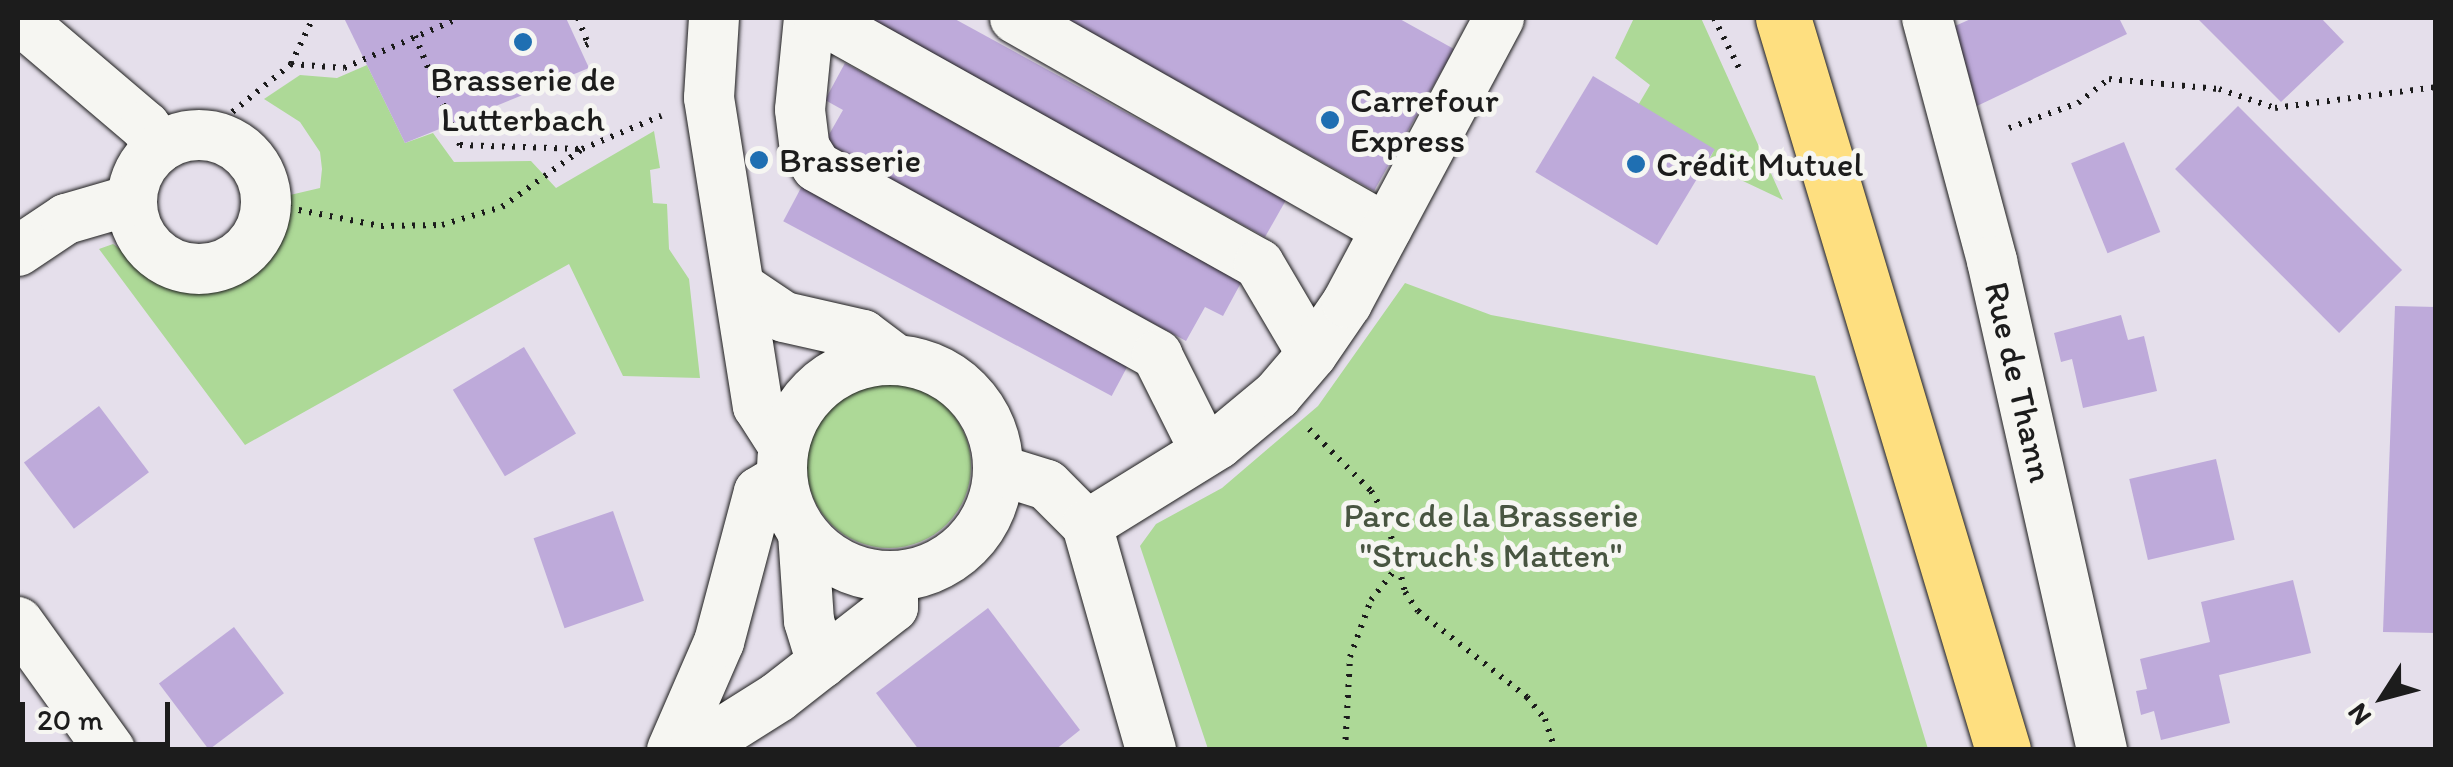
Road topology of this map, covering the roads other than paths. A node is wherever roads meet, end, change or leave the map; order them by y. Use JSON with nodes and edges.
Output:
{"nodes":[{"id":1,"x":18,"y":18,"type":"edge"},
{"id":2,"x":714,"y":18,"type":"edge"},
{"id":3,"x":810,"y":18,"type":"edge"},
{"id":4,"x":819,"y":18,"type":"edge"},
{"id":5,"x":1016,"y":18,"type":"edge"},
{"id":6,"x":1500,"y":18,"type":"edge"},
{"id":7,"x":1927,"y":18,"type":"edge"},
{"id":8,"x":1776,"y":26,"type":"edge"},
{"id":9,"x":181,"y":141,"type":"junction"},
{"id":10,"x":131,"y":200,"type":"junction"},
{"id":11,"x":1386,"y":230,"type":"junction"},
{"id":12,"x":18,"y":252,"type":"edge"},
{"id":13,"x":744,"y":290,"type":"junction"},
{"id":14,"x":1312,"y":354,"type":"junction"},
{"id":15,"x":895,"y":359,"type":"junction"},
{"id":16,"x":1206,"y":451,"type":"junction"},
{"id":17,"x":782,"y":462,"type":"junction"},
{"id":18,"x":999,"y":470,"type":"junction"},
{"id":19,"x":1087,"y":525,"type":"junction"},
{"id":20,"x":803,"y":533,"type":"junction"},
{"id":21,"x":893,"y":577,"type":"junction"},
{"id":22,"x":18,"y":622,"type":"edge"},
{"id":23,"x":822,"y":663,"type":"junction"},
{"id":24,"x":110,"y":750,"type":"edge"},
{"id":25,"x":672,"y":750,"type":"edge"},
{"id":26,"x":694,"y":750,"type":"edge"},
{"id":27,"x":1151,"y":750,"type":"edge"},
{"id":28,"x":2003,"y":750,"type":"edge"},
{"id":29,"x":2102,"y":750,"type":"edge"}],
"edges":[{"from":1,"to":9,"type":"street"},
{"from":2,"to":13,"type":"street"},
{"from":3,"to":16,"type":"street"},
{"from":4,"to":14,"type":"street"},
{"from":5,"to":11,"type":"street"},
{"from":6,"to":11,"type":"street"},
{"from":7,"to":29,"type":"street","name":"Rue de Thann"},
{"from":8,"to":28,"type":"main road"},
{"from":9,"to":10,"type":"street"},
{"from":9,"to":10,"type":"street"},
{"from":10,"to":12,"type":"street"},
{"from":11,"to":14,"type":"street"},
{"from":13,"to":15,"type":"street"},
{"from":13,"to":17,"type":"street"},
{"from":14,"to":16,"type":"street"},
{"from":15,"to":17,"type":"street"},
{"from":15,"to":18,"type":"street"},
{"from":16,"to":19,"type":"street"},
{"from":17,"to":20,"type":"street"},
{"from":17,"to":25,"type":"street"},
{"from":18,"to":19,"type":"street"},
{"from":18,"to":21,"type":"street"},
{"from":19,"to":27,"type":"street"},
{"from":20,"to":21,"type":"street"},
{"from":20,"to":23,"type":"street"},
{"from":21,"to":23,"type":"street"},
{"from":22,"to":24,"type":"street"},
{"from":23,"to":26,"type":"street"}]}
